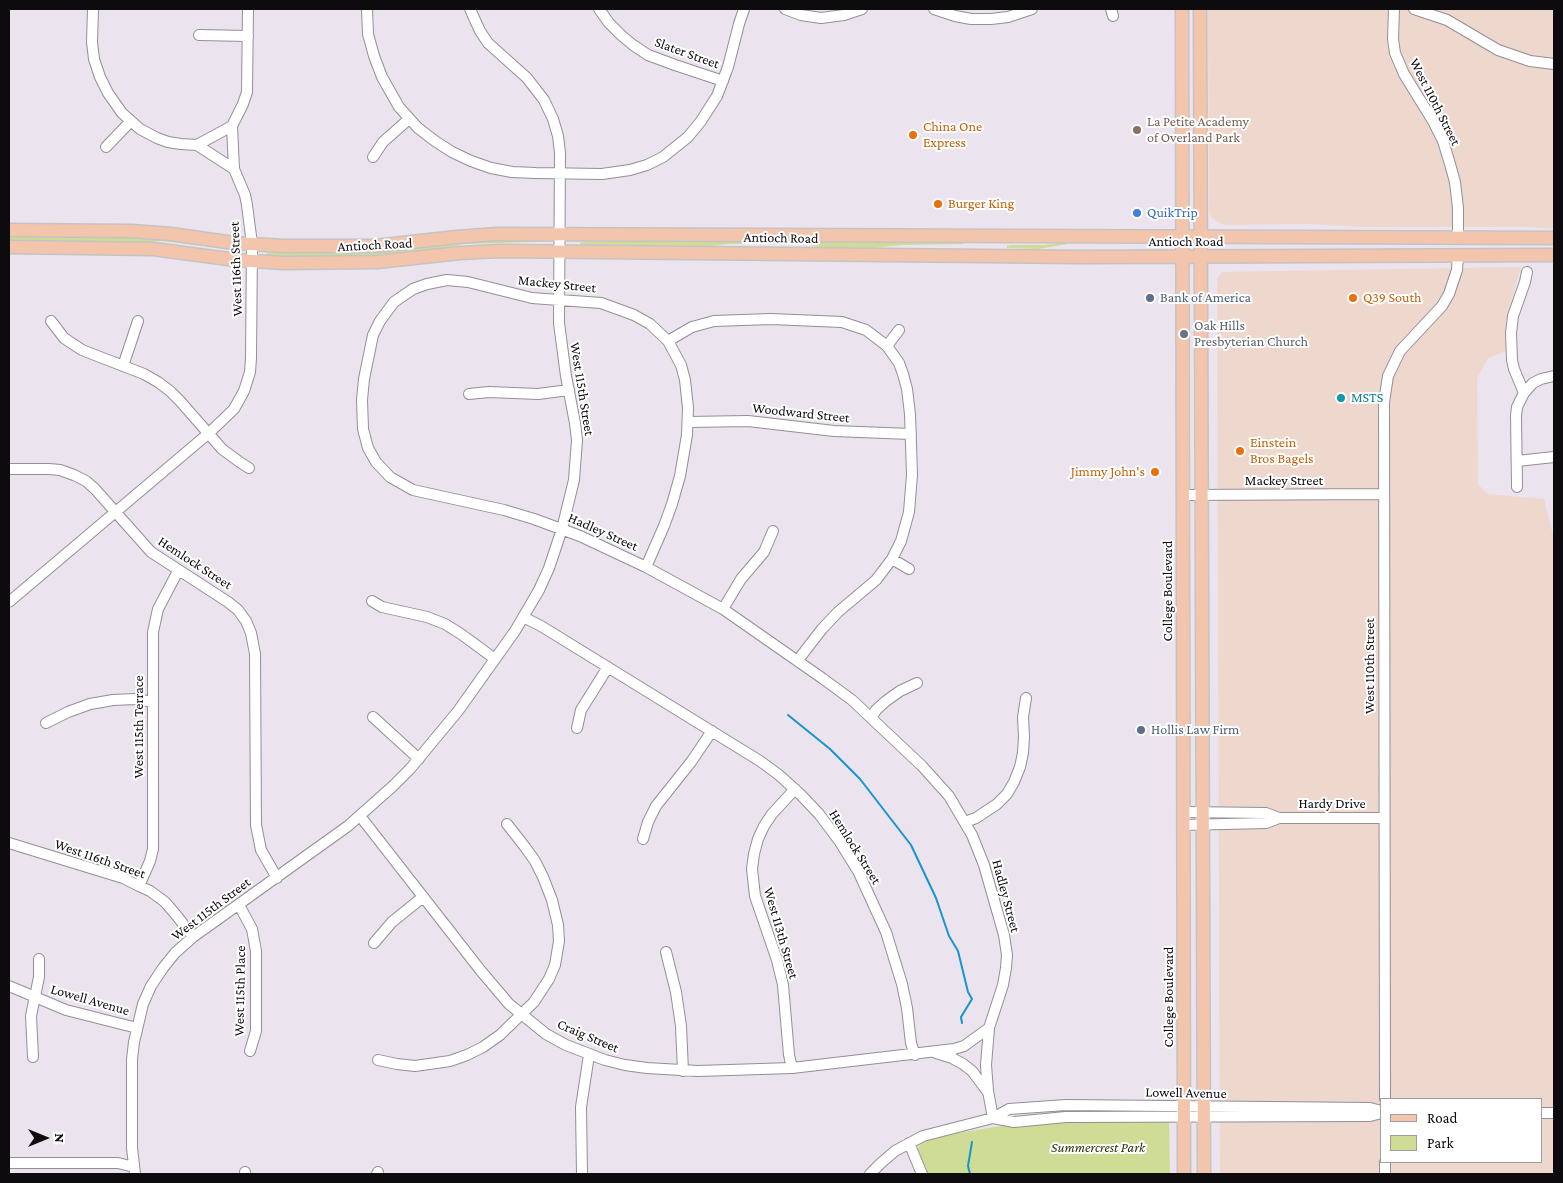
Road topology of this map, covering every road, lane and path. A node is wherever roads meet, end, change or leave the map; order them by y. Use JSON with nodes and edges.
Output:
{"nodes":[{"id":1,"x":93,"y":9,"type":"edge"},
{"id":2,"x":248,"y":9,"type":"edge"},
{"id":3,"x":366,"y":9,"type":"edge"},
{"id":4,"x":470,"y":9,"type":"edge"},
{"id":5,"x":599,"y":9,"type":"edge"},
{"id":6,"x":744,"y":9,"type":"edge"},
{"id":7,"x":785,"y":9,"type":"edge"},
{"id":8,"x":862,"y":9,"type":"edge"},
{"id":9,"x":934,"y":9,"type":"edge"},
{"id":10,"x":1032,"y":9,"type":"edge"},
{"id":11,"x":1182,"y":9,"type":"edge"},
{"id":12,"x":1200,"y":9,"type":"edge"},
{"id":13,"x":1394,"y":9,"type":"edge"},
{"id":14,"x":1414,"y":9,"type":"edge"},
{"id":15,"x":199,"y":35,"type":"dead end"},
{"id":16,"x":248,"y":36,"type":"junction"},
{"id":17,"x":1554,"y":64,"type":"edge"},
{"id":18,"x":723,"y":81,"type":"junction"},
{"id":19,"x":409,"y":119,"type":"junction"},
{"id":20,"x":131,"y":121,"type":"junction"},
{"id":21,"x":232,"y":126,"type":"junction"},
{"id":22,"x":197,"y":144,"type":"junction"},
{"id":23,"x":106,"y":147,"type":"dead end"},
{"id":24,"x":373,"y":157,"type":"dead end"},
{"id":25,"x":234,"y":169,"type":"junction"},
{"id":26,"x":560,"y":174,"type":"junction"},
{"id":27,"x":9,"y":230,"type":"edge"},
{"id":28,"x":559,"y":235,"type":"junction"},
{"id":29,"x":1182,"y":237,"type":"junction"},
{"id":30,"x":1201,"y":237,"type":"junction"},
{"id":31,"x":1458,"y":238,"type":"junction"},
{"id":32,"x":1498,"y":238,"type":"junction"},
{"id":33,"x":1554,"y":238,"type":"edge"},
{"id":34,"x":252,"y":244,"type":"junction"},
{"id":35,"x":9,"y":247,"type":"edge"},
{"id":36,"x":559,"y":251,"type":"junction"},
{"id":37,"x":1458,"y":255,"type":"junction"},
{"id":38,"x":1554,"y":255,"type":"edge"},
{"id":39,"x":1420,"y":256,"type":"junction"},
{"id":40,"x":1182,"y":257,"type":"junction"},
{"id":41,"x":1201,"y":257,"type":"junction"},
{"id":42,"x":252,"y":261,"type":"junction"},
{"id":43,"x":1527,"y":272,"type":"dead end"},
{"id":44,"x":559,"y":300,"type":"junction"},
{"id":45,"x":51,"y":321,"type":"dead end"},
{"id":46,"x":138,"y":321,"type":"dead end"},
{"id":47,"x":899,"y":330,"type":"dead end"},
{"id":48,"x":668,"y":341,"type":"junction"},
{"id":49,"x":887,"y":346,"type":"junction"},
{"id":50,"x":122,"y":366,"type":"junction"},
{"id":51,"x":1554,"y":376,"type":"edge"},
{"id":52,"x":364,"y":379,"type":"joint"},
{"id":53,"x":569,"y":390,"type":"junction"},
{"id":54,"x":1524,"y":393,"type":"junction"},
{"id":55,"x":469,"y":394,"type":"dead end"},
{"id":56,"x":688,"y":422,"type":"junction"},
{"id":57,"x":209,"y":433,"type":"junction"},
{"id":58,"x":911,"y":434,"type":"junction"},
{"id":59,"x":1554,"y":457,"type":"edge"},
{"id":60,"x":1517,"y":461,"type":"junction"},
{"id":61,"x":249,"y":468,"type":"dead end"},
{"id":62,"x":9,"y":469,"type":"edge"},
{"id":63,"x":1517,"y":487,"type":"dead end"},
{"id":64,"x":1384,"y":494,"type":"junction"},
{"id":65,"x":1184,"y":495,"type":"junction"},
{"id":66,"x":1202,"y":495,"type":"junction"},
{"id":67,"x":116,"y":512,"type":"junction"},
{"id":68,"x":562,"y":529,"type":"junction"},
{"id":69,"x":773,"y":531,"type":"dead end"},
{"id":70,"x":892,"y":559,"type":"junction"},
{"id":71,"x":646,"y":567,"type":"junction"},
{"id":72,"x":909,"y":569,"type":"dead end"},
{"id":73,"x":178,"y":571,"type":"junction"},
{"id":74,"x":372,"y":601,"type":"dead end"},
{"id":75,"x":9,"y":602,"type":"edge"},
{"id":76,"x":723,"y":609,"type":"junction"},
{"id":77,"x":524,"y":617,"type":"junction"},
{"id":78,"x":495,"y":659,"type":"junction"},
{"id":79,"x":798,"y":660,"type":"junction"},
{"id":80,"x":608,"y":667,"type":"junction"},
{"id":81,"x":917,"y":683,"type":"dead end"},
{"id":82,"x":1026,"y":698,"type":"dead end"},
{"id":83,"x":153,"y":702,"type":"junction"},
{"id":84,"x":373,"y":717,"type":"dead end"},
{"id":85,"x":871,"y":718,"type":"junction"},
{"id":86,"x":46,"y":723,"type":"dead end"},
{"id":87,"x":577,"y":728,"type":"dead end"},
{"id":88,"x":712,"y":731,"type":"junction"},
{"id":89,"x":419,"y":759,"type":"junction"},
{"id":90,"x":794,"y":789,"type":"junction"},
{"id":91,"x":1183,"y":812,"type":"junction"},
{"id":92,"x":360,"y":816,"type":"junction"},
{"id":93,"x":1384,"y":818,"type":"junction"},
{"id":94,"x":1202,"y":819,"type":"junction"},
{"id":95,"x":966,"y":822,"type":"junction"},
{"id":96,"x":507,"y":824,"type":"dead end"},
{"id":97,"x":1183,"y":825,"type":"junction"},
{"id":98,"x":644,"y":839,"type":"dead end"},
{"id":99,"x":9,"y":843,"type":"edge"},
{"id":100,"x":277,"y":878,"type":"junction"},
{"id":101,"x":139,"y":886,"type":"junction"},
{"id":102,"x":423,"y":897,"type":"junction"},
{"id":103,"x":239,"y":905,"type":"junction"},
{"id":104,"x":193,"y":937,"type":"junction"},
{"id":105,"x":374,"y":943,"type":"dead end"},
{"id":106,"x":666,"y":952,"type":"dead end"},
{"id":107,"x":38,"y":959,"type":"dead end"},
{"id":108,"x":9,"y":986,"type":"edge"},
{"id":109,"x":35,"y":997,"type":"junction"},
{"id":110,"x":522,"y":1015,"type":"junction"},
{"id":111,"x":137,"y":1028,"type":"junction"},
{"id":112,"x":989,"y":1028,"type":"junction"},
{"id":113,"x":250,"y":1051,"type":"dead end"},
{"id":114,"x":934,"y":1052,"type":"junction"},
{"id":115,"x":590,"y":1054,"type":"junction"},
{"id":116,"x":915,"y":1055,"type":"junction"},
{"id":117,"x":34,"y":1057,"type":"dead end"},
{"id":118,"x":378,"y":1060,"type":"dead end"},
{"id":119,"x":792,"y":1068,"type":"junction"},
{"id":120,"x":683,"y":1070,"type":"junction"},
{"id":121,"x":988,"y":1091,"type":"junction"},
{"id":122,"x":1385,"y":1098,"type":"edge"},
{"id":123,"x":1185,"y":1111,"type":"junction"},
{"id":124,"x":1204,"y":1112,"type":"junction"},
{"id":125,"x":1380,"y":1113,"type":"edge"},
{"id":126,"x":992,"y":1118,"type":"junction"},
{"id":127,"x":908,"y":1143,"type":"junction"},
{"id":128,"x":9,"y":1163,"type":"edge"},
{"id":129,"x":134,"y":1171,"type":"edge"},
{"id":130,"x":582,"y":1174,"type":"edge"},
{"id":131,"x":870,"y":1174,"type":"edge"},
{"id":132,"x":922,"y":1174,"type":"edge"},
{"id":133,"x":1184,"y":1174,"type":"edge"},
{"id":134,"x":1204,"y":1174,"type":"edge"}],
"edges":[{"from":1,"to":20,"type":"street"},
{"from":2,"to":16,"type":"street","name":"West 116th Street"},
{"from":3,"to":19,"type":"street"},
{"from":4,"to":26,"type":"street","name":"West 115th Street"},
{"from":5,"to":18,"type":"street","name":"Slater Street"},
{"from":6,"to":18,"type":"street"},
{"from":7,"to":8,"type":"street"},
{"from":9,"to":10,"type":"street"},
{"from":11,"to":29,"type":"main road","name":"College Boulevard"},
{"from":12,"to":30,"type":"main road"},
{"from":13,"to":31,"type":"street","name":"West 110th Street"},
{"from":14,"to":17,"type":"street"},
{"from":15,"to":16,"type":"street"},
{"from":16,"to":21,"type":"street","name":"West 116th Street"},
{"from":18,"to":26,"type":"street"},
{"from":19,"to":24,"type":"street"},
{"from":19,"to":26,"type":"street"},
{"from":20,"to":22,"type":"street"},
{"from":20,"to":23,"type":"street"},
{"from":21,"to":22,"type":"street"},
{"from":21,"to":25,"type":"street","name":"West 116th Street"},
{"from":22,"to":25,"type":"street"},
{"from":25,"to":34,"type":"street","name":"West 116th Street"},
{"from":26,"to":28,"type":"street","name":"West 115th Street"},
{"from":27,"to":34,"type":"main road","name":"Antioch Road"},
{"from":28,"to":29,"type":"main road","name":"Antioch Road"},
{"from":28,"to":34,"type":"main road","name":"Antioch Road"},
{"from":28,"to":36,"type":"street","name":"West 115th Street"},
{"from":29,"to":30,"type":"main road","name":"Antioch Road"},
{"from":29,"to":40,"type":"main road","name":"College Boulevard"},
{"from":30,"to":31,"type":"main road","name":"Antioch Road"},
{"from":30,"to":41,"type":"main road"},
{"from":31,"to":32,"type":"main road","name":"Antioch Road"},
{"from":31,"to":39,"type":"main road"},
{"from":32,"to":33,"type":"main road","name":"Antioch Road"},
{"from":32,"to":37,"type":"main road"},
{"from":34,"to":42,"type":"street","name":"West 116th Street"},
{"from":35,"to":42,"type":"main road","name":"Antioch Road"},
{"from":36,"to":40,"type":"main road","name":"Antioch Road"},
{"from":36,"to":42,"type":"main road","name":"Antioch Road"},
{"from":36,"to":44,"type":"street","name":"West 115th Street"},
{"from":37,"to":38,"type":"main road","name":"Antioch Road"},
{"from":37,"to":39,"type":"main road","name":"Antioch Road"},
{"from":37,"to":64,"type":"street","name":"West 110th Street"},
{"from":39,"to":41,"type":"main road","name":"Antioch Road"},
{"from":40,"to":41,"type":"main road","name":"Antioch Road"},
{"from":40,"to":65,"type":"main road","name":"College Boulevard"},
{"from":41,"to":66,"type":"main road"},
{"from":42,"to":57,"type":"street","name":"West 116th Street"},
{"from":43,"to":54,"type":"street"},
{"from":44,"to":48,"type":"street","name":"Mackey Street"},
{"from":44,"to":52,"type":"street","name":"Mackey Street"},
{"from":44,"to":53,"type":"street","name":"West 115th Street"},
{"from":45,"to":50,"type":"street"},
{"from":46,"to":50,"type":"street"},
{"from":47,"to":49,"type":"street"},
{"from":48,"to":49,"type":"street"},
{"from":48,"to":56,"type":"street","name":"Mackey Street"},
{"from":49,"to":58,"type":"street"},
{"from":50,"to":57,"type":"street"},
{"from":51,"to":54,"type":"street"},
{"from":52,"to":68,"type":"street","name":"Hadley Street"},
{"from":53,"to":55,"type":"street"},
{"from":53,"to":68,"type":"street","name":"West 115th Street"},
{"from":54,"to":60,"type":"street"},
{"from":56,"to":58,"type":"street","name":"Woodward Street"},
{"from":56,"to":71,"type":"street","name":"Mackey Street"},
{"from":57,"to":61,"type":"street"},
{"from":57,"to":67,"type":"street","name":"West 116th Street"},
{"from":58,"to":70,"type":"street"},
{"from":59,"to":60,"type":"street"},
{"from":60,"to":63,"type":"street"},
{"from":62,"to":67,"type":"street","name":"Hemlock Street"},
{"from":64,"to":66,"type":"street","name":"Mackey Street"},
{"from":64,"to":93,"type":"street","name":"West 110th Street"},
{"from":65,"to":66,"type":"street","name":"Mackey Street"},
{"from":65,"to":91,"type":"main road","name":"College Boulevard"},
{"from":66,"to":94,"type":"main road"},
{"from":67,"to":73,"type":"street","name":"Hemlock Street"},
{"from":67,"to":75,"type":"street","name":"West 116th Street"},
{"from":68,"to":71,"type":"street","name":"Hadley Street"},
{"from":68,"to":77,"type":"street","name":"West 115th Street"},
{"from":69,"to":76,"type":"street"},
{"from":70,"to":72,"type":"street"},
{"from":70,"to":79,"type":"street"},
{"from":71,"to":76,"type":"street","name":"Hadley Street"},
{"from":73,"to":83,"type":"street","name":"West 115th Terrace"},
{"from":73,"to":100,"type":"street","name":"Hemlock Street"},
{"from":74,"to":78,"type":"street"},
{"from":76,"to":79,"type":"street","name":"Hadley Street"},
{"from":77,"to":78,"type":"street","name":"West 115th Street"},
{"from":77,"to":80,"type":"street","name":"Hemlock Street"},
{"from":78,"to":89,"type":"street","name":"West 115th Street"},
{"from":79,"to":85,"type":"street","name":"Hadley Street"},
{"from":80,"to":87,"type":"street"},
{"from":80,"to":88,"type":"street","name":"Hemlock Street"},
{"from":81,"to":85,"type":"street"},
{"from":82,"to":95,"type":"street"},
{"from":83,"to":86,"type":"street"},
{"from":83,"to":101,"type":"street","name":"West 115th Terrace"},
{"from":84,"to":89,"type":"street"},
{"from":85,"to":95,"type":"street","name":"Hadley Street"},
{"from":88,"to":90,"type":"street","name":"Hemlock Street"},
{"from":88,"to":98,"type":"street"},
{"from":89,"to":92,"type":"street","name":"West 115th Street"},
{"from":90,"to":116,"type":"street","name":"Hemlock Street"},
{"from":90,"to":119,"type":"street","name":"West 113th Street"},
{"from":91,"to":94,"type":"street","name":"Hardy Drive"},
{"from":91,"to":97,"type":"main road","name":"College Boulevard"},
{"from":92,"to":100,"type":"street","name":"West 115th Street"},
{"from":92,"to":102,"type":"street","name":"Craig Street"},
{"from":93,"to":94,"type":"street","name":"Hardy Drive"},
{"from":93,"to":122,"type":"street","name":"West 110th Street"},
{"from":94,"to":97,"type":"street","name":"Hardy Drive"},
{"from":94,"to":124,"type":"main road"},
{"from":95,"to":112,"type":"street","name":"Hadley Street"},
{"from":96,"to":110,"type":"street"},
{"from":97,"to":123,"type":"main road","name":"College Boulevard"},
{"from":99,"to":101,"type":"street","name":"West 116th Street"},
{"from":100,"to":103,"type":"street","name":"West 115th Street"},
{"from":101,"to":104,"type":"street","name":"West 116th Street"},
{"from":102,"to":105,"type":"street"},
{"from":102,"to":110,"type":"street","name":"Craig Street"},
{"from":103,"to":104,"type":"street","name":"West 115th Street"},
{"from":103,"to":113,"type":"street","name":"West 115th Place"},
{"from":104,"to":111,"type":"street","name":"West 115th Street"},
{"from":106,"to":120,"type":"street"},
{"from":107,"to":109,"type":"street","name":"Lowell Avenue"},
{"from":108,"to":109,"type":"street","name":"Lowell Avenue"},
{"from":109,"to":111,"type":"street","name":"Lowell Avenue"},
{"from":109,"to":117,"type":"street","name":"Lowell Avenue"},
{"from":110,"to":115,"type":"street","name":"Craig Street"},
{"from":110,"to":118,"type":"street"},
{"from":111,"to":129,"type":"street","name":"West 115th Street"},
{"from":112,"to":114,"type":"street","name":"Craig Street"},
{"from":112,"to":121,"type":"street","name":"Hadley Street"},
{"from":114,"to":116,"type":"street","name":"Craig Street"},
{"from":114,"to":121,"type":"street","name":"Craig Street"},
{"from":115,"to":120,"type":"street","name":"Craig Street"},
{"from":115,"to":130,"type":"street"},
{"from":116,"to":119,"type":"street","name":"Craig Street"},
{"from":119,"to":120,"type":"street","name":"Craig Street"},
{"from":121,"to":126,"type":"street","name":"Hadley Street"},
{"from":123,"to":124,"type":"street","name":"Lowell Avenue"},
{"from":123,"to":126,"type":"street","name":"Lowell Avenue"},
{"from":123,"to":133,"type":"main road","name":"College Boulevard"},
{"from":124,"to":125,"type":"street","name":"Lowell Avenue"},
{"from":124,"to":134,"type":"main road"},
{"from":126,"to":127,"type":"street","name":"Lowell Avenue"},
{"from":127,"to":131,"type":"street","name":"Lowell Avenue"},
{"from":127,"to":132,"type":"street"},
{"from":128,"to":129,"type":"street"}]}
